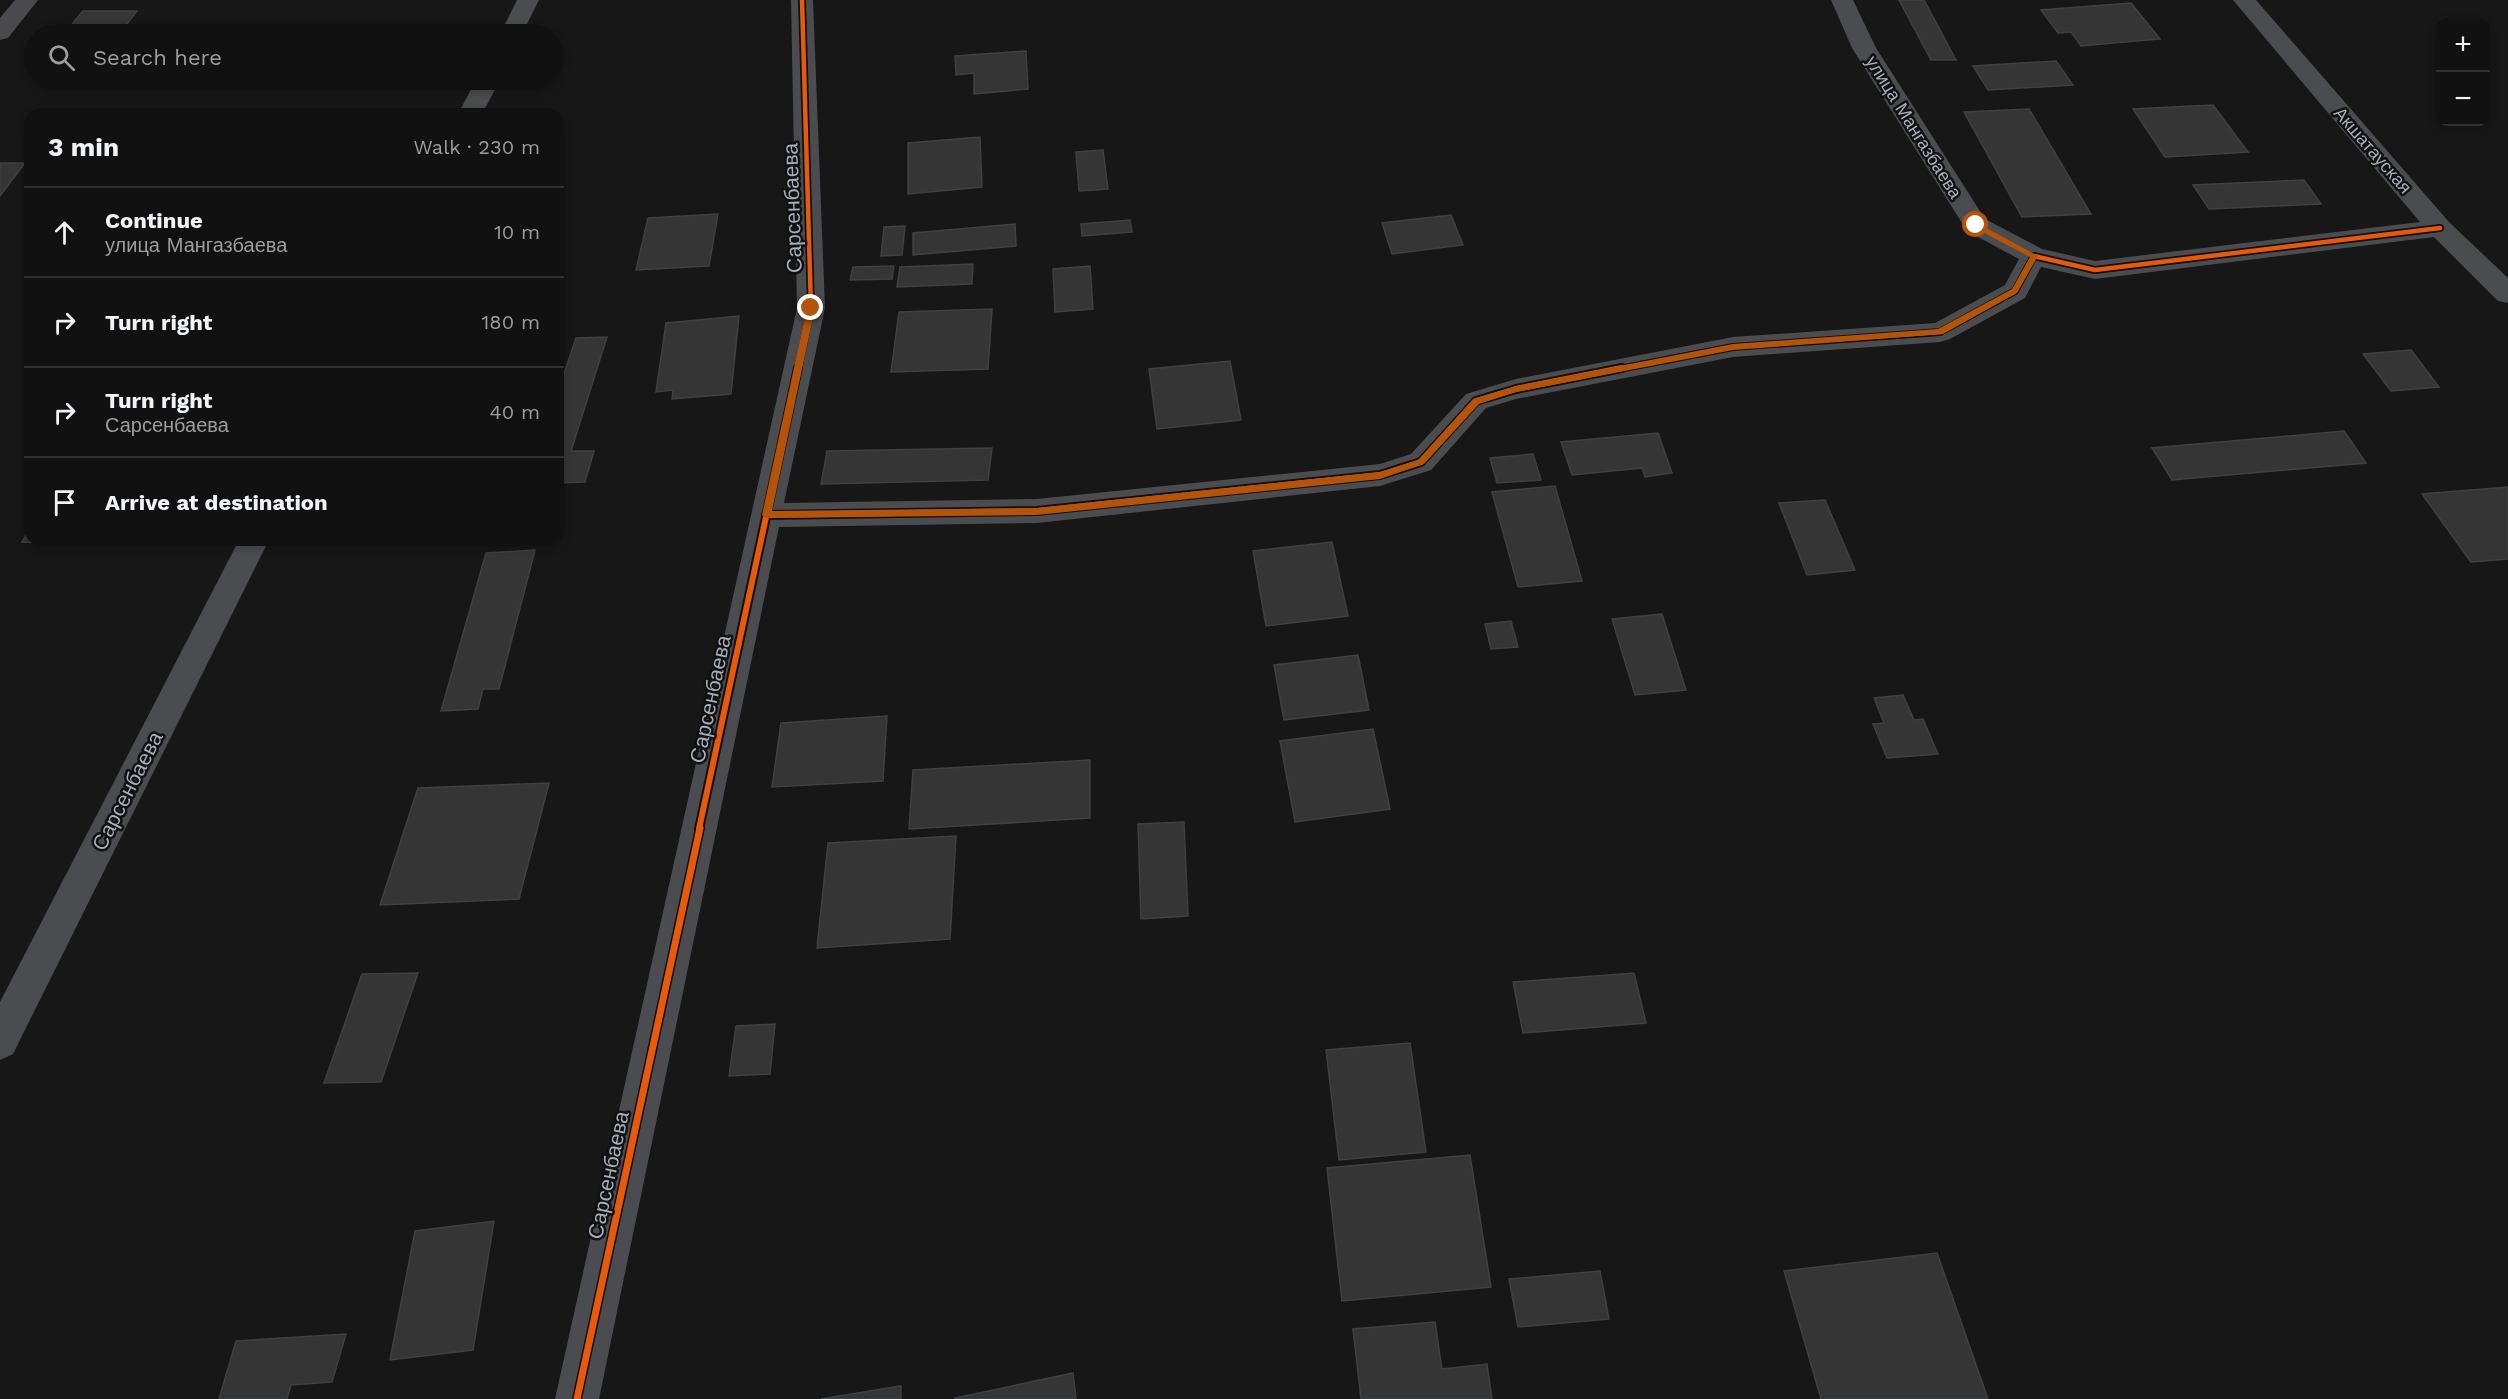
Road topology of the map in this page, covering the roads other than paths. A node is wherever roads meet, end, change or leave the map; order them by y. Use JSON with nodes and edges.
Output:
{"nodes":[{"id":1,"x":27,"y":0,"type":"edge"},
{"id":2,"x":528,"y":0,"type":"edge"},
{"id":3,"x":802,"y":0,"type":"edge"},
{"id":4,"x":1842,"y":0,"type":"edge"},
{"id":5,"x":2244,"y":0,"type":"edge"},
{"id":6,"x":516,"y":24,"type":"edge"},
{"id":7,"x":0,"y":33,"type":"edge"},
{"id":8,"x":483,"y":90,"type":"edge"},
{"id":9,"x":474,"y":108,"type":"edge"},
{"id":10,"x":2440,"y":228,"type":"junction"},
{"id":11,"x":2034,"y":256,"type":"junction"},
{"id":12,"x":2508,"y":294,"type":"edge"},
{"id":13,"x":766,"y":515,"type":"junction"},
{"id":14,"x":251,"y":546,"type":"edge"},
{"id":15,"x":0,"y":1041,"type":"edge"},
{"id":16,"x":577,"y":1399,"type":"edge"}],
"edges":[{"from":1,"to":7,"type":"street"},
{"from":2,"to":6,"type":"street"},
{"from":3,"to":13,"type":"street","name":"Сарсенбаева"},
{"from":4,"to":11,"type":"street","name":"улица Мангазбаева"},
{"from":5,"to":10,"type":"street","name":"Акшатауская"},
{"from":8,"to":9,"type":"street"},
{"from":10,"to":11,"type":"street","name":"улица Мангазбаева"},
{"from":10,"to":12,"type":"street","name":"Акшатауская"},
{"from":11,"to":13,"type":"street"},
{"from":13,"to":16,"type":"street","name":"Сарсенбаева"},
{"from":14,"to":15,"type":"street","name":"Сарсенбаева"}]}
